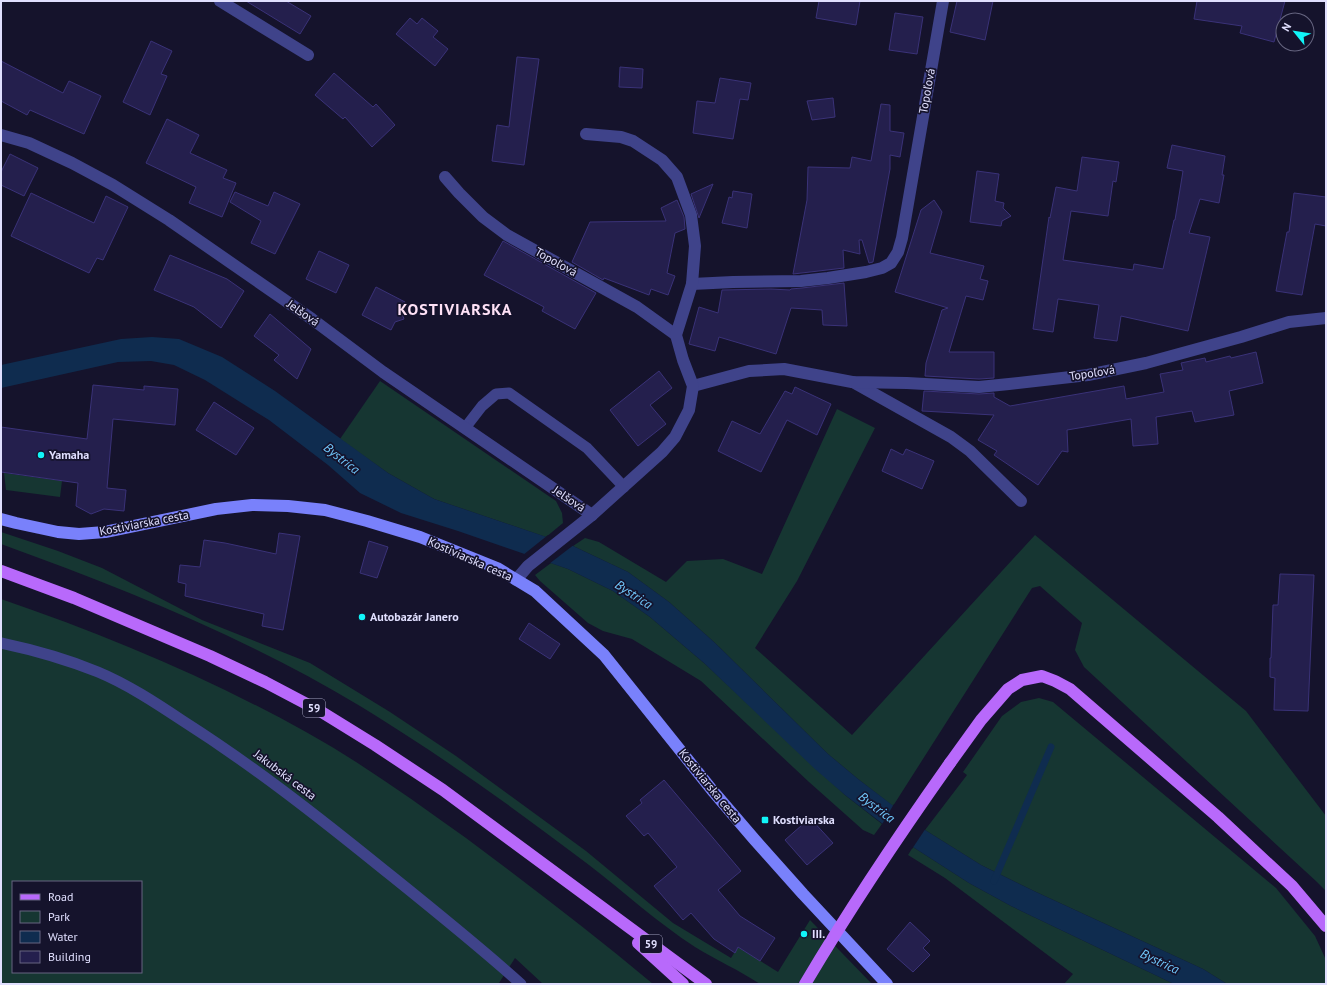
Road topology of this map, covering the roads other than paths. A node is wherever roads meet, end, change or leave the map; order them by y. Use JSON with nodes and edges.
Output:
{"nodes":[{"id":1,"x":220,"y":1,"type":"edge"},
{"id":2,"x":943,"y":1,"type":"edge"},
{"id":3,"x":308,"y":55,"type":"dead end"},
{"id":4,"x":1,"y":134,"type":"edge"},
{"id":5,"x":586,"y":134,"type":"dead end"},
{"id":6,"x":445,"y":177,"type":"dead end"},
{"id":7,"x":692,"y":284,"type":"junction"},
{"id":8,"x":1326,"y":318,"type":"edge"},
{"id":9,"x":676,"y":335,"type":"junction"},
{"id":10,"x":852,"y":382,"type":"junction"},
{"id":11,"x":693,"y":386,"type":"junction"},
{"id":12,"x":465,"y":428,"type":"junction"},
{"id":13,"x":624,"y":486,"type":"junction"},
{"id":14,"x":1021,"y":501,"type":"dead end"},
{"id":15,"x":592,"y":515,"type":"junction"},
{"id":16,"x":1,"y":519,"type":"edge"},
{"id":17,"x":1,"y":571,"type":"edge"},
{"id":18,"x":516,"y":580,"type":"junction"},
{"id":19,"x":1,"y":643,"type":"edge"},
{"id":20,"x":596,"y":904,"type":"junction"},
{"id":21,"x":1326,"y":926,"type":"edge"},
{"id":22,"x":521,"y":984,"type":"edge"},
{"id":23,"x":683,"y":984,"type":"edge"},
{"id":24,"x":706,"y":984,"type":"edge"},
{"id":25,"x":806,"y":984,"type":"edge"},
{"id":26,"x":888,"y":984,"type":"edge"}],
"edges":[{"from":1,"to":3,"type":"street"},
{"from":2,"to":7,"type":"street","name":"Topoľová"},
{"from":4,"to":12,"type":"street","name":"Jelšová"},
{"from":5,"to":7,"type":"street"},
{"from":6,"to":9,"type":"street","name":"Topoľová"},
{"from":7,"to":9,"type":"street"},
{"from":8,"to":10,"type":"street","name":"Topoľová"},
{"from":9,"to":11,"type":"street"},
{"from":10,"to":11,"type":"street","name":"Topoľová"},
{"from":10,"to":14,"type":"street","name":"Topoľová"},
{"from":11,"to":13,"type":"street"},
{"from":12,"to":13,"type":"lane"},
{"from":12,"to":15,"type":"street","name":"Jelšová"},
{"from":13,"to":15,"type":"street"},
{"from":15,"to":18,"type":"street"},
{"from":16,"to":18,"type":"street","name":"Kostiviarska cesta"},
{"from":17,"to":20,"type":"main road","number":"59"},
{"from":18,"to":26,"type":"street","name":"Kostiviarska cesta"},
{"from":19,"to":22,"type":"lane","name":"Jakubská cesta"},
{"from":20,"to":23,"type":"main road","number":"59"},
{"from":20,"to":24,"type":"main road","number":"59"},
{"from":21,"to":25,"type":"main road","bridge":true}]}
